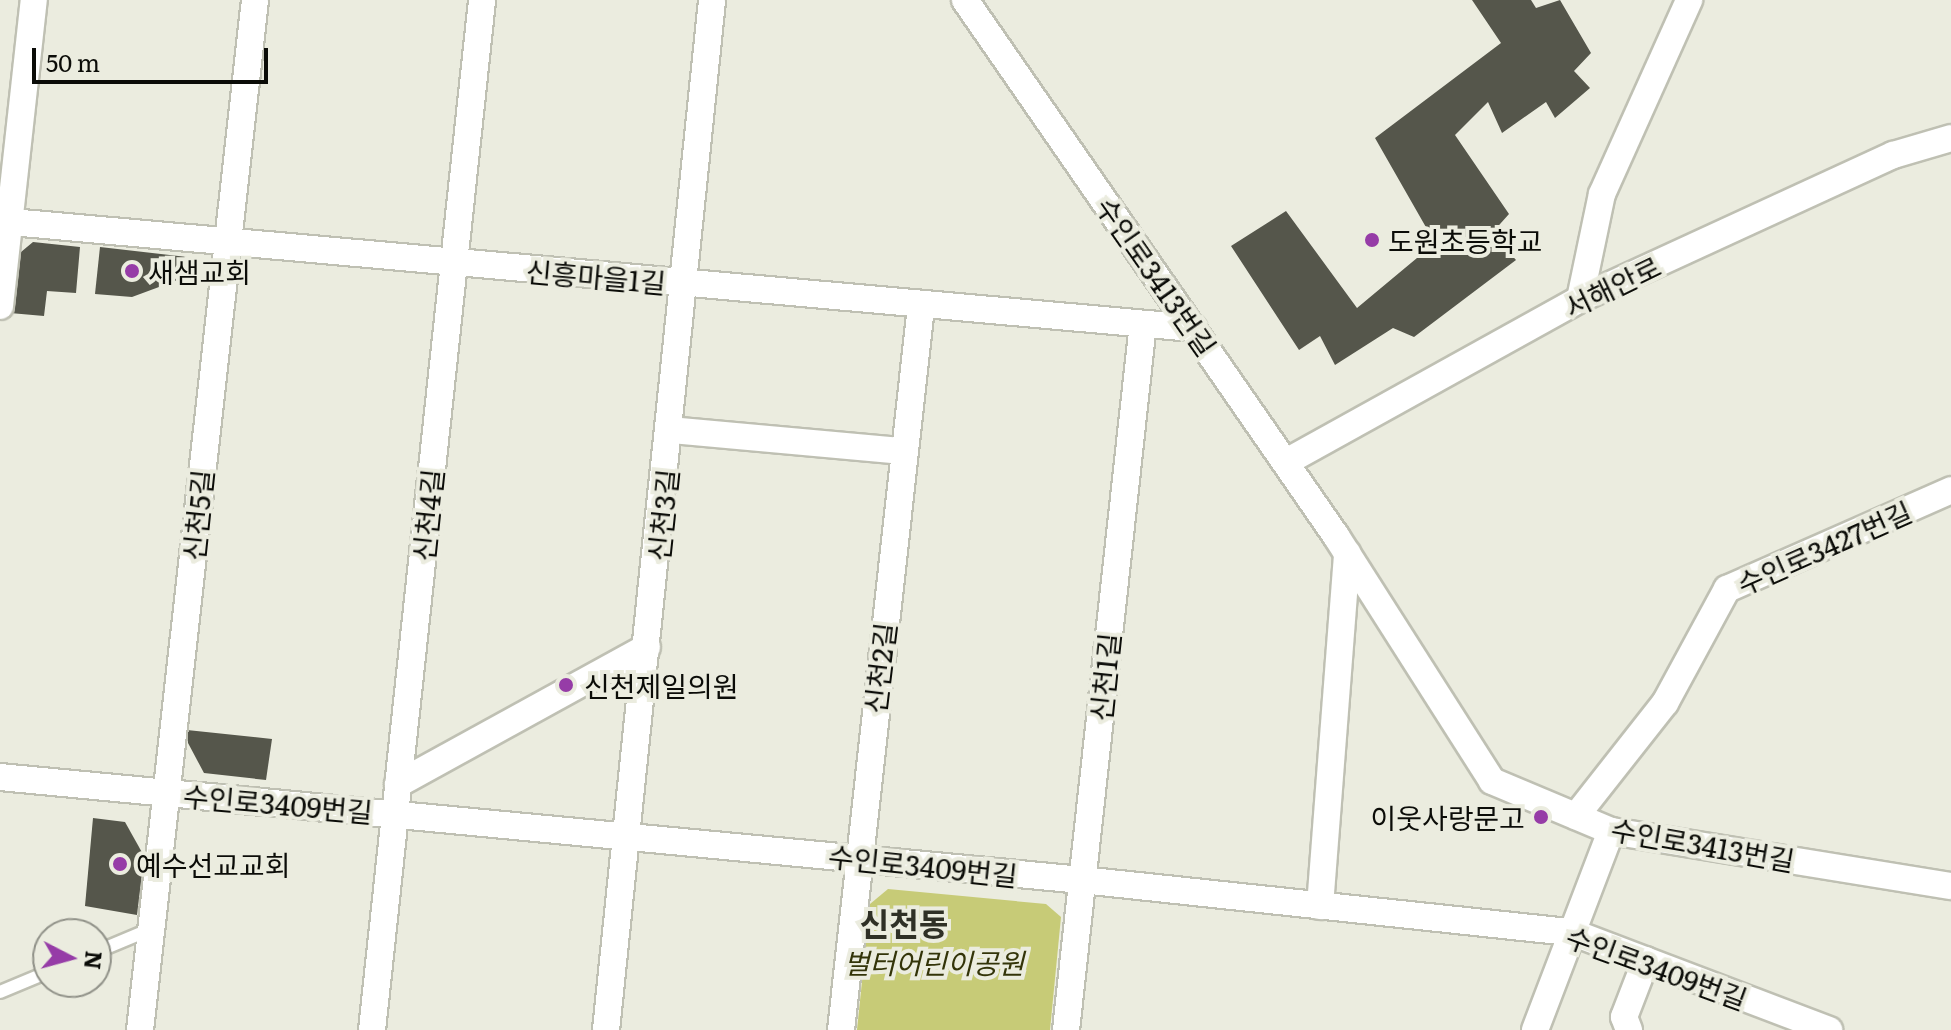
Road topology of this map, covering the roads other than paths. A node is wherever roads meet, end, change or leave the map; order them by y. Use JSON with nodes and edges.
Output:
{"nodes":[{"id":1,"x":34,"y":0,"type":"edge"},
{"id":2,"x":255,"y":0,"type":"edge"},
{"id":3,"x":482,"y":0,"type":"edge"},
{"id":4,"x":712,"y":0,"type":"edge"},
{"id":5,"x":965,"y":0,"type":"edge"},
{"id":6,"x":1689,"y":0,"type":"edge"},
{"id":7,"x":1951,"y":138,"type":"edge"},
{"id":8,"x":4,"y":222,"type":"edge"},
{"id":9,"x":227,"y":245,"type":"junction"},
{"id":10,"x":453,"y":264,"type":"junction"},
{"id":11,"x":684,"y":283,"type":"junction"},
{"id":12,"x":1580,"y":299,"type":"junction"},
{"id":13,"x":0,"y":306,"type":"edge"},
{"id":14,"x":921,"y":306,"type":"junction"},
{"id":15,"x":1143,"y":324,"type":"junction"},
{"id":16,"x":1193,"y":328,"type":"junction"},
{"id":17,"x":671,"y":430,"type":"junction"},
{"id":18,"x":904,"y":451,"type":"junction"},
{"id":19,"x":1286,"y":462,"type":"junction"},
{"id":20,"x":1951,"y":490,"type":"edge"},
{"id":21,"x":1347,"y":553,"type":"junction"},
{"id":22,"x":647,"y":647,"type":"junction"},
{"id":23,"x":0,"y":777,"type":"edge"},
{"id":24,"x":398,"y":784,"type":"junction"},
{"id":25,"x":166,"y":793,"type":"junction"},
{"id":26,"x":395,"y":814,"type":"junction"},
{"id":27,"x":1576,"y":816,"type":"junction"},
{"id":28,"x":1611,"y":831,"type":"junction"},
{"id":29,"x":625,"y":836,"type":"junction"},
{"id":30,"x":857,"y":858,"type":"junction"},
{"id":31,"x":1082,"y":880,"type":"junction"},
{"id":32,"x":1951,"y":886,"type":"edge"},
{"id":33,"x":1320,"y":906,"type":"junction"},
{"id":34,"x":151,"y":929,"type":"junction"},
{"id":35,"x":1574,"y":933,"type":"junction"},
{"id":36,"x":112,"y":945,"type":"edge"},
{"id":37,"x":1646,"y":960,"type":"junction"},
{"id":38,"x":32,"y":979,"type":"edge"},
{"id":39,"x":0,"y":992,"type":"edge"},
{"id":40,"x":1772,"y":1020,"type":"edge"},
{"id":41,"x":140,"y":1030,"type":"edge"},
{"id":42,"x":372,"y":1030,"type":"edge"},
{"id":43,"x":606,"y":1030,"type":"edge"},
{"id":44,"x":841,"y":1030,"type":"edge"},
{"id":45,"x":1066,"y":1030,"type":"edge"},
{"id":46,"x":1535,"y":1030,"type":"edge"},
{"id":47,"x":1629,"y":1030,"type":"edge"},
{"id":48,"x":1829,"y":1030,"type":"edge"}],
"edges":[{"from":1,"to":8,"type":"street"},
{"from":2,"to":9,"type":"street","name":"신천5길"},
{"from":3,"to":10,"type":"street","name":"신천4길"},
{"from":4,"to":11,"type":"street","name":"신천3길"},
{"from":5,"to":16,"type":"street","name":"수인로3413번길"},
{"from":6,"to":12,"type":"street"},
{"from":7,"to":12,"type":"street","name":"서해안로"},
{"from":8,"to":9,"type":"street","name":"신흥마을1길"},
{"from":8,"to":13,"type":"street"},
{"from":9,"to":10,"type":"street","name":"신흥마을1길"},
{"from":9,"to":25,"type":"street","name":"신천5길"},
{"from":10,"to":11,"type":"street","name":"신흥마을1길"},
{"from":10,"to":24,"type":"street","name":"신천4길"},
{"from":11,"to":14,"type":"street","name":"신흥마을1길"},
{"from":11,"to":17,"type":"street","name":"신천3길"},
{"from":12,"to":19,"type":"street","name":"서해안로"},
{"from":14,"to":15,"type":"street","name":"신흥마을1길"},
{"from":14,"to":18,"type":"street","name":"신천2길"},
{"from":15,"to":16,"type":"street","name":"신흥마을1길"},
{"from":15,"to":31,"type":"street","name":"신천1길"},
{"from":16,"to":19,"type":"street","name":"수인로3413번길"},
{"from":17,"to":18,"type":"street"},
{"from":17,"to":22,"type":"street","name":"신천3길"},
{"from":18,"to":30,"type":"street","name":"신천2길"},
{"from":19,"to":21,"type":"street","name":"수인로3413번길"},
{"from":20,"to":27,"type":"street","name":"수인로3427번길"},
{"from":21,"to":27,"type":"street","name":"수인로3413번길"},
{"from":21,"to":33,"type":"street"},
{"from":22,"to":24,"type":"street"},
{"from":22,"to":29,"type":"street","name":"신천3길"},
{"from":23,"to":25,"type":"street","name":"수인로3409번길"},
{"from":24,"to":26,"type":"street","name":"신천4길"},
{"from":25,"to":26,"type":"street","name":"수인로3409번길"},
{"from":25,"to":34,"type":"street","name":"신천5길"},
{"from":26,"to":29,"type":"street","name":"수인로3409번길"},
{"from":26,"to":42,"type":"street","name":"신천4길"},
{"from":27,"to":28,"type":"street","name":"수인로3413번길"},
{"from":28,"to":32,"type":"street","name":"수인로3413번길"},
{"from":28,"to":35,"type":"street"},
{"from":29,"to":30,"type":"street","name":"수인로3409번길"},
{"from":29,"to":43,"type":"street","name":"신천3길"},
{"from":30,"to":31,"type":"street","name":"수인로3409번길"},
{"from":30,"to":44,"type":"street","name":"신천2길"},
{"from":31,"to":33,"type":"street","name":"수인로3409번길"},
{"from":31,"to":45,"type":"street","name":"신천1길"},
{"from":33,"to":35,"type":"street","name":"수인로3409번길"},
{"from":34,"to":36,"type":"lane"},
{"from":34,"to":41,"type":"street","name":"신천5길"},
{"from":35,"to":37,"type":"street","name":"수인로3409번길"},
{"from":35,"to":46,"type":"street"},
{"from":37,"to":40,"type":"street","name":"수인로3409번길"},
{"from":37,"to":47,"type":"street"},
{"from":38,"to":39,"type":"lane"},
{"from":40,"to":48,"type":"street","name":"수인로3409번길"}]}
